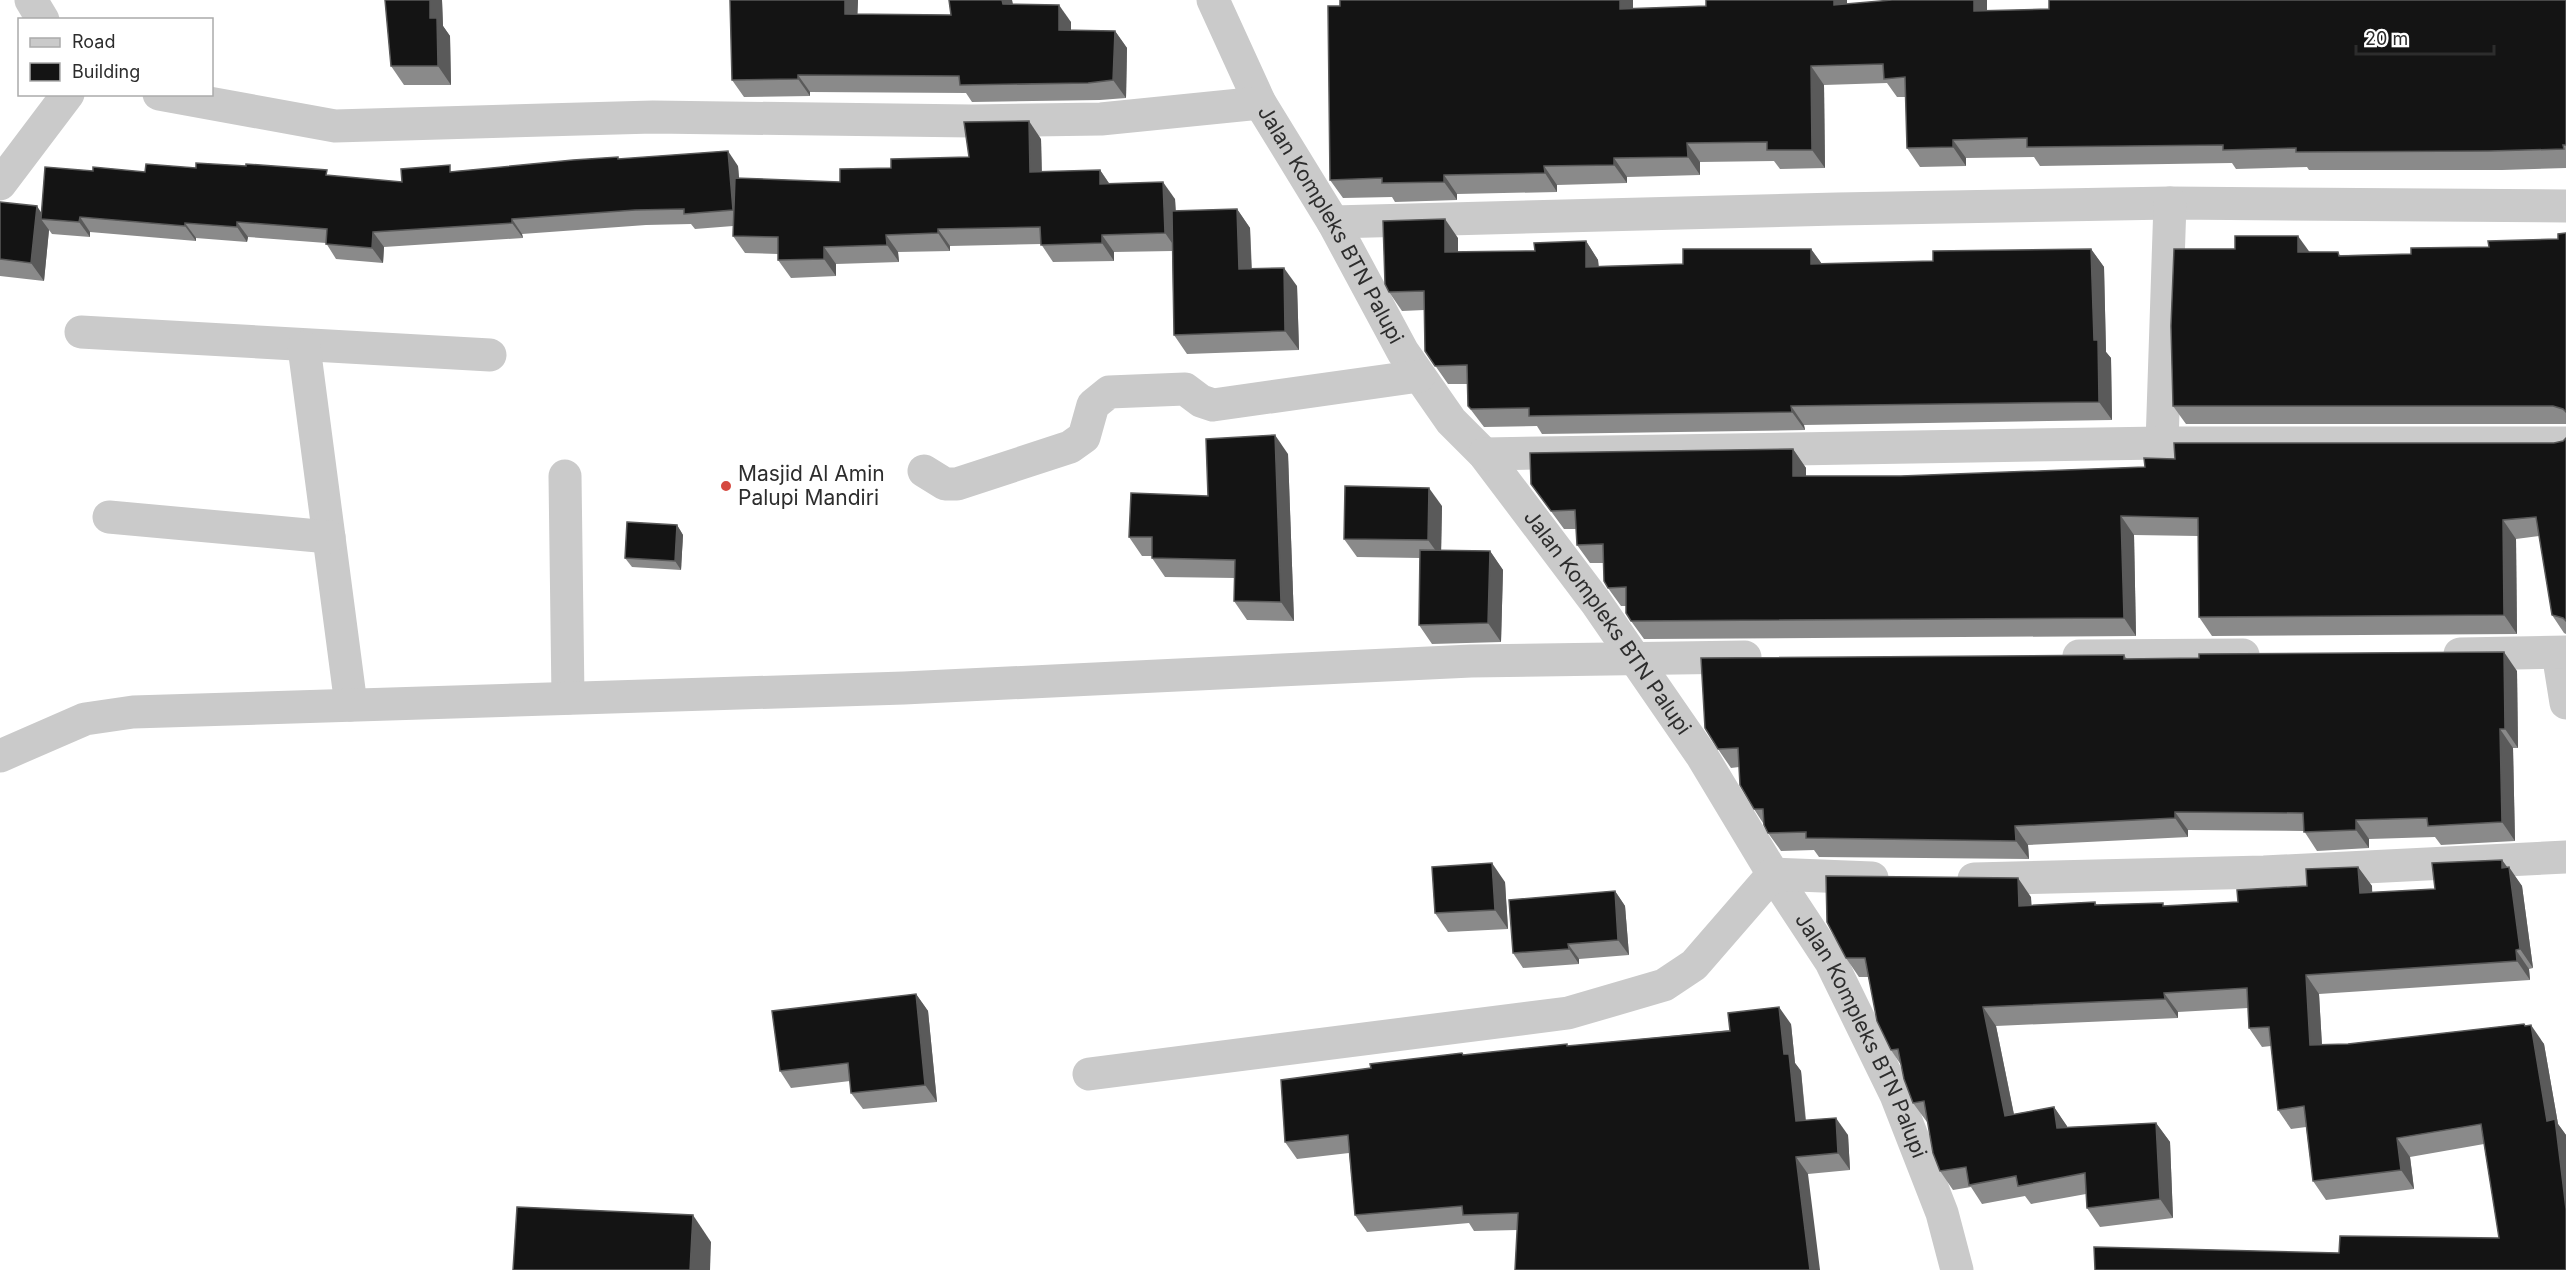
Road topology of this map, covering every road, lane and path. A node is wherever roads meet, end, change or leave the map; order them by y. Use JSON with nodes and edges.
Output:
{"nodes":[{"id":1,"x":31,"y":0,"type":"edge"},
{"id":2,"x":1213,"y":0,"type":"edge"},
{"id":3,"x":42,"y":18,"type":"edge"},
{"id":4,"x":66,"y":96,"type":"edge"},
{"id":5,"x":170,"y":96,"type":"edge"},
{"id":6,"x":1260,"y":103,"type":"junction"},
{"id":7,"x":0,"y":184,"type":"edge"},
{"id":8,"x":2170,"y":203,"type":"junction"},
{"id":9,"x":2566,"y":206,"type":"edge"},
{"id":10,"x":1333,"y":222,"type":"junction"},
{"id":11,"x":81,"y":332,"type":"dead end"},
{"id":12,"x":304,"y":346,"type":"junction"},
{"id":13,"x":490,"y":355,"type":"dead end"},
{"id":14,"x":1419,"y":376,"type":"junction"},
{"id":15,"x":2162,"y":443,"type":"junction"},
{"id":16,"x":2566,"y":443,"type":"edge"},
{"id":17,"x":1484,"y":454,"type":"junction"},
{"id":18,"x":924,"y":471,"type":"dead end"},
{"id":19,"x":565,"y":476,"type":"dead end"},
{"id":20,"x":109,"y":517,"type":"dead end"},
{"id":21,"x":329,"y":537,"type":"junction"},
{"id":22,"x":2562,"y":653,"type":"edge"},
{"id":23,"x":2427,"y":654,"type":"edge"},
{"id":24,"x":2272,"y":655,"type":"edge"},
{"id":25,"x":2047,"y":656,"type":"edge"},
{"id":26,"x":1775,"y":657,"type":"edge"},
{"id":27,"x":1634,"y":658,"type":"junction"},
{"id":28,"x":568,"y":698,"type":"junction"},
{"id":29,"x":2566,"y":703,"type":"edge"},
{"id":30,"x":351,"y":705,"type":"junction"},
{"id":31,"x":0,"y":756,"type":"edge"},
{"id":32,"x":2566,"y":857,"type":"edge"},
{"id":33,"x":1773,"y":873,"type":"junction"},
{"id":34,"x":1898,"y":879,"type":"edge"},
{"id":35,"x":1944,"y":879,"type":"edge"},
{"id":36,"x":1089,"y":1074,"type":"dead end"},
{"id":37,"x":1957,"y":1270,"type":"edge"}],
"edges":[{"from":1,"to":3,"type":"street"},
{"from":2,"to":6,"type":"street","name":"Jalan Kompleks BTN Palupi"},
{"from":4,"to":7,"type":"street"},
{"from":5,"to":6,"type":"street"},
{"from":6,"to":10,"type":"street","name":"Jalan Kompleks BTN Palupi"},
{"from":8,"to":9,"type":"street"},
{"from":8,"to":10,"type":"street"},
{"from":8,"to":15,"type":"street"},
{"from":10,"to":14,"type":"street","name":"Jalan Kompleks BTN Palupi"},
{"from":11,"to":12,"type":"street"},
{"from":12,"to":13,"type":"street"},
{"from":12,"to":21,"type":"street"},
{"from":14,"to":17,"type":"street","name":"Jalan Kompleks BTN Palupi"},
{"from":14,"to":18,"type":"street"},
{"from":15,"to":16,"type":"street"},
{"from":15,"to":17,"type":"street"},
{"from":17,"to":27,"type":"street","name":"Jalan Kompleks BTN Palupi"},
{"from":19,"to":28,"type":"street"},
{"from":20,"to":21,"type":"street"},
{"from":21,"to":30,"type":"street"},
{"from":22,"to":23,"type":"street"},
{"from":22,"to":29,"type":"street"},
{"from":24,"to":25,"type":"street"},
{"from":26,"to":27,"type":"street"},
{"from":27,"to":28,"type":"street"},
{"from":27,"to":33,"type":"street","name":"Jalan Kompleks BTN Palupi"},
{"from":28,"to":30,"type":"street"},
{"from":30,"to":31,"type":"street"},
{"from":32,"to":35,"type":"street"},
{"from":33,"to":34,"type":"street"},
{"from":33,"to":36,"type":"street"},
{"from":33,"to":37,"type":"street","name":"Jalan Kompleks BTN Palupi"}]}
